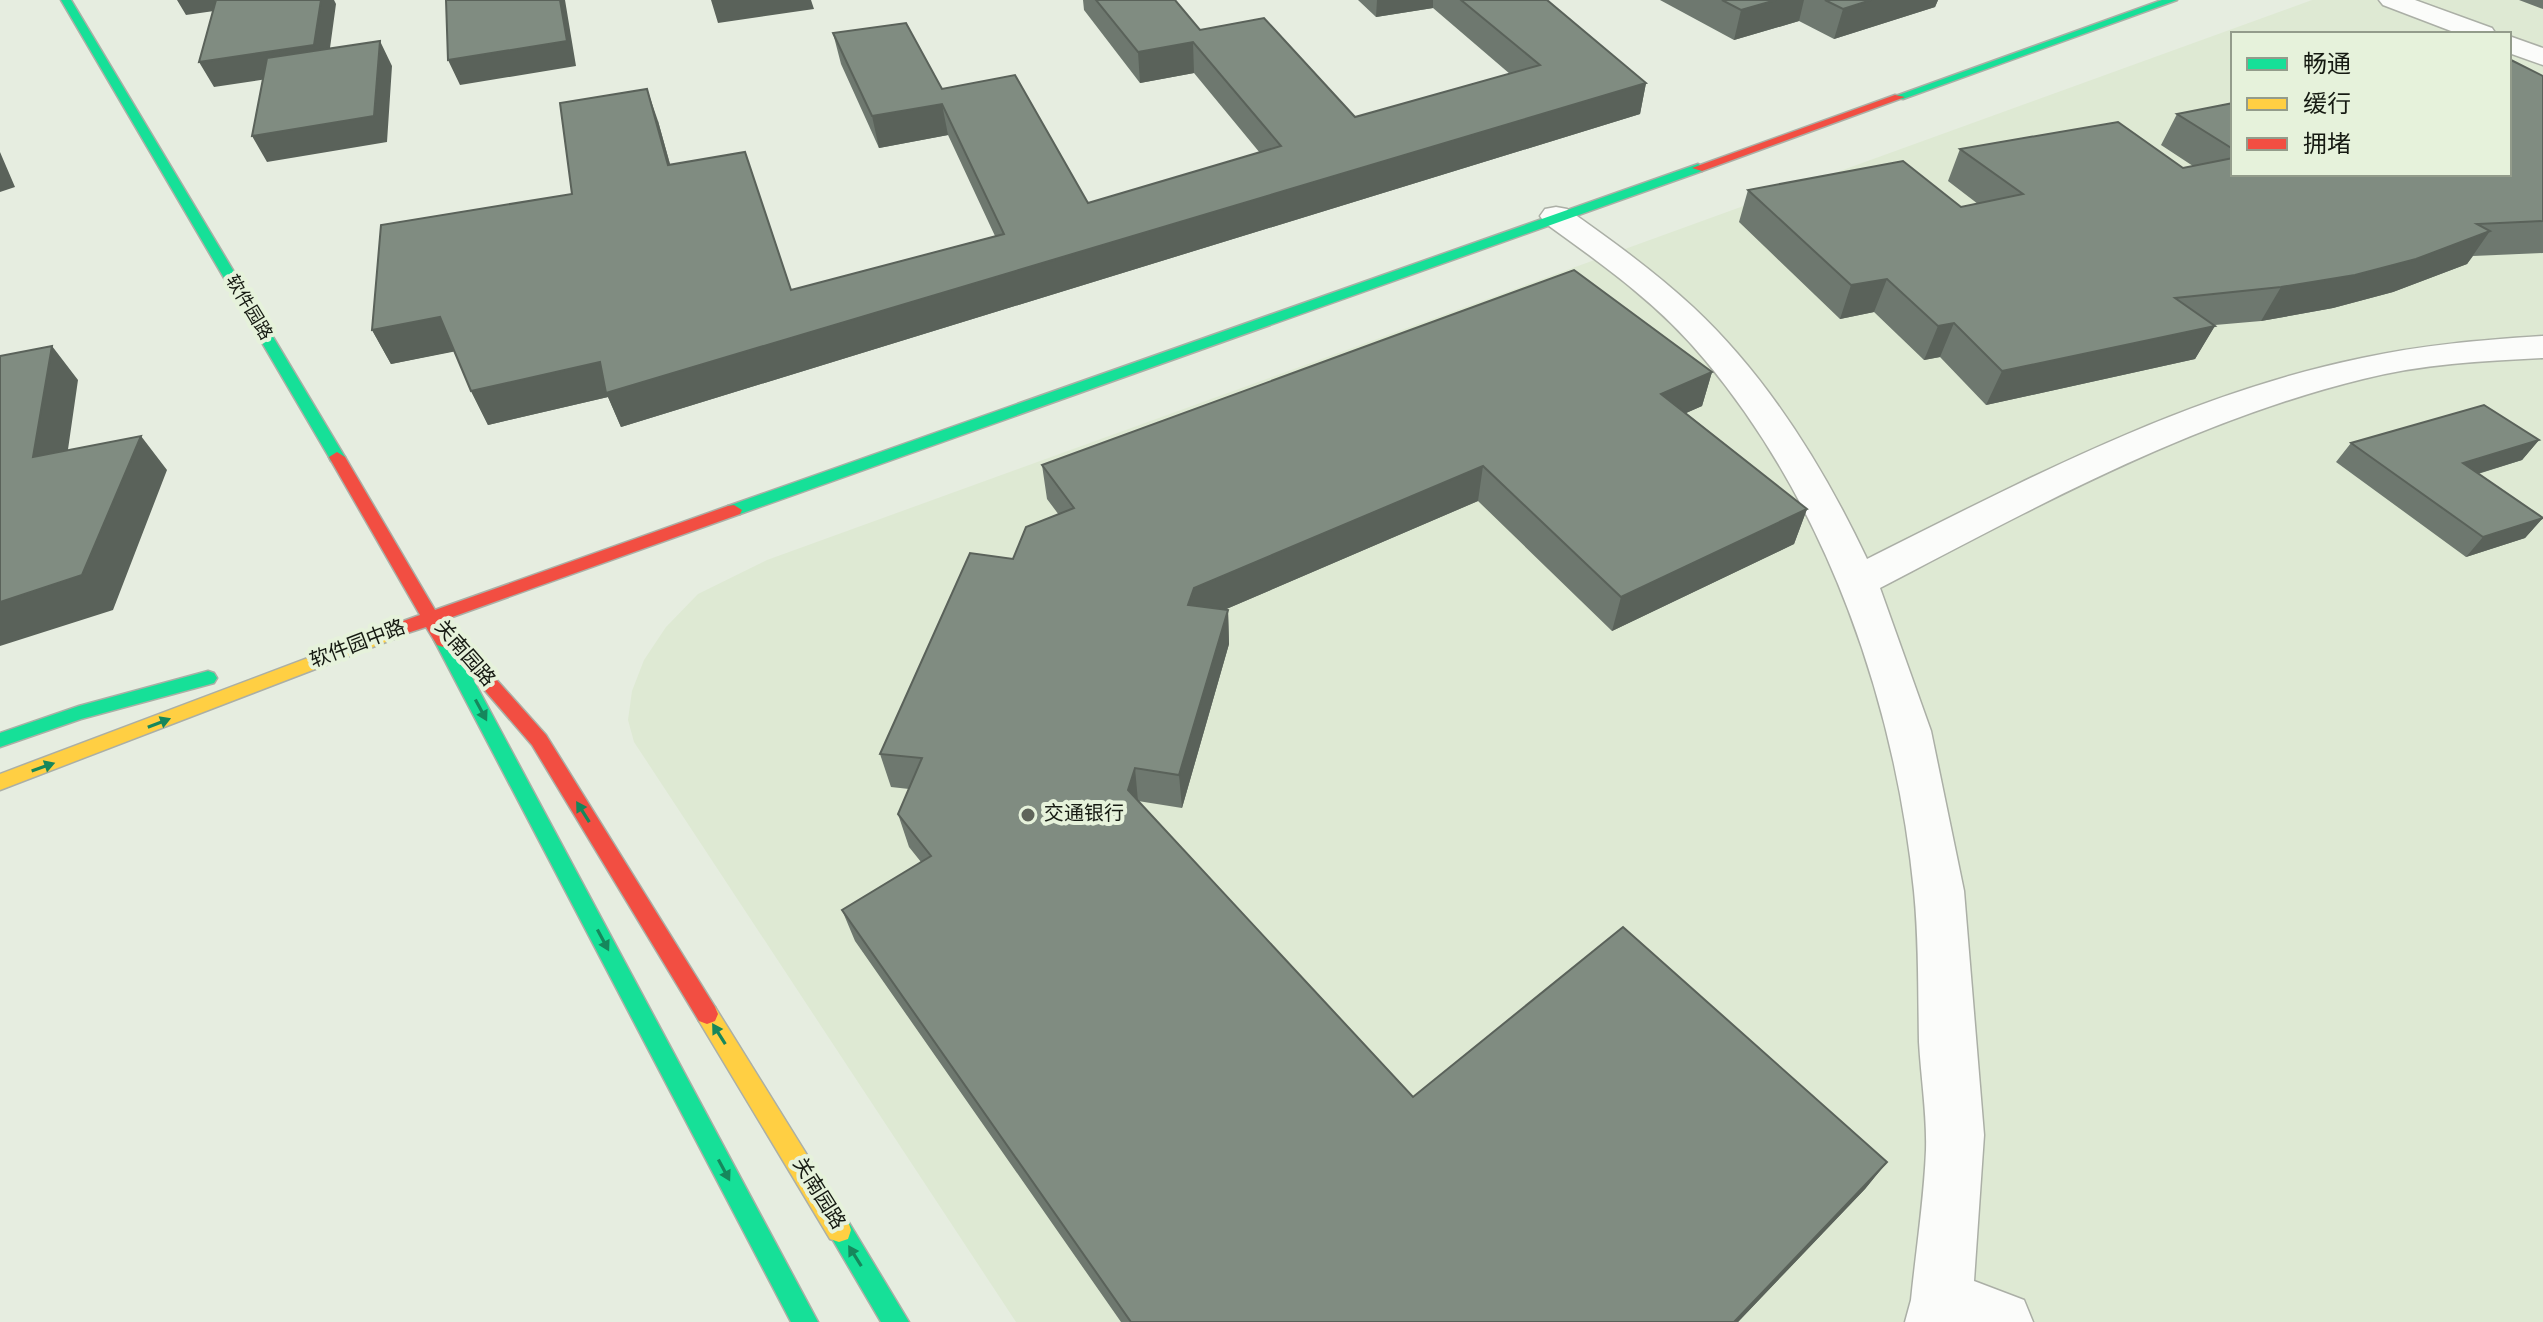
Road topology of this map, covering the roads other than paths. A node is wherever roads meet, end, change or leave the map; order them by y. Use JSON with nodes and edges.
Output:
{"nodes":[{"id":1,"x":66,"y":0,"type":"edge"},
{"id":2,"x":2172,"y":0,"type":"edge"},
{"id":3,"x":2392,"y":0,"type":"edge"},
{"id":4,"x":2478,"y":32,"type":"edge"},
{"id":5,"x":2511,"y":45,"type":"edge"},
{"id":6,"x":2543,"y":57,"type":"edge"},
{"id":7,"x":1556,"y":216,"type":"junction"},
{"id":8,"x":2543,"y":347,"type":"edge"},
{"id":9,"x":1856,"y":582,"type":"junction"},
{"id":10,"x":431,"y":617,"type":"junction"},
{"id":11,"x":0,"y":740,"type":"edge"},
{"id":12,"x":0,"y":782,"type":"edge"},
{"id":13,"x":1939,"y":1311,"type":"edge"},
{"id":14,"x":805,"y":1322,"type":"edge"},
{"id":15,"x":896,"y":1322,"type":"edge"},
{"id":16,"x":2002,"y":1322,"type":"edge"}],
"edges":[{"from":1,"to":10,"type":"main road","name":"软件园路"},
{"from":2,"to":7,"type":"main road"},
{"from":3,"to":4,"type":"street"},
{"from":5,"to":6,"type":"street"},
{"from":7,"to":9,"type":"street"},
{"from":7,"to":10,"type":"main road"},
{"from":8,"to":9,"type":"street"},
{"from":9,"to":13,"type":"street"},
{"from":10,"to":11,"type":"main road","name":"软件园中路"},
{"from":12,"to":10,"type":"main road","name":"软件园中路","one_way":true},
{"from":10,"to":14,"type":"main road","name":"关南园路","one_way":true},
{"from":15,"to":10,"type":"main road","name":"关南园路","one_way":true},
{"from":13,"to":16,"type":"street"}]}
